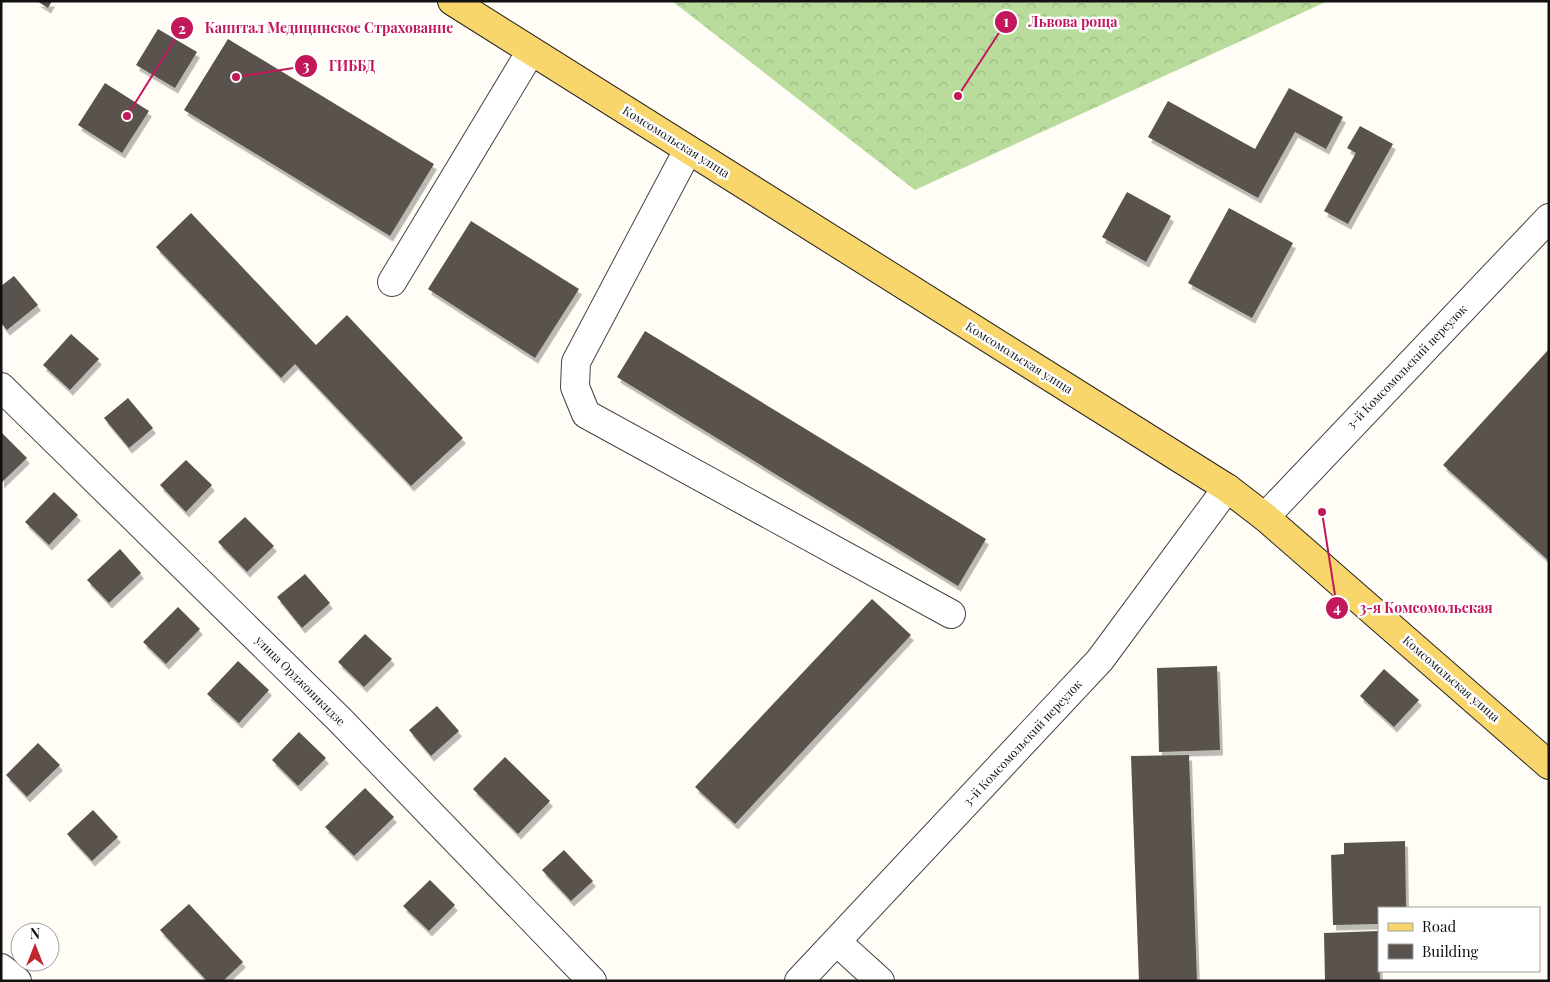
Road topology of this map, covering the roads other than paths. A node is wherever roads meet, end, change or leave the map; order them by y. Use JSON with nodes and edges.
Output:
{"nodes":[{"id":1,"x":452,"y":1,"type":"edge"},
{"id":2,"x":531,"y":51,"type":"junction"},
{"id":3,"x":688,"y":150,"type":"junction"},
{"id":4,"x":1549,"y":218,"type":"edge"},
{"id":5,"x":392,"y":282,"type":"dead end"},
{"id":6,"x":1,"y":387,"type":"edge"},
{"id":7,"x":1228,"y":488,"type":"junction"},
{"id":8,"x":1265,"y":516,"type":"junction"},
{"id":9,"x":951,"y":614,"type":"dead end"},
{"id":10,"x":1549,"y":765,"type":"edge"},
{"id":11,"x":837,"y":942,"type":"junction"},
{"id":12,"x":1,"y":968,"type":"edge"},
{"id":13,"x":17,"y":981,"type":"edge"},
{"id":14,"x":592,"y":981,"type":"edge"},
{"id":15,"x":800,"y":981,"type":"edge"},
{"id":16,"x":880,"y":981,"type":"edge"}],
"edges":[{"from":1,"to":2,"type":"main road","name":"Комсомольская улица"},
{"from":2,"to":3,"type":"main road","name":"Комсомольская улица"},
{"from":2,"to":5,"type":"street"},
{"from":3,"to":7,"type":"main road","name":"Комсомольская улица"},
{"from":3,"to":9,"type":"street"},
{"from":4,"to":8,"type":"street","name":"3-й Комсомольский переулок"},
{"from":6,"to":14,"type":"street","name":"улица Орджоникидзе"},
{"from":7,"to":8,"type":"main road","name":"Комсомольская улица"},
{"from":7,"to":11,"type":"street","name":"3-й Комсомольский переулок"},
{"from":8,"to":10,"type":"main road","name":"Комсомольская улица"},
{"from":11,"to":15,"type":"street","name":"3-й Комсомольский переулок"},
{"from":11,"to":16,"type":"street"},
{"from":12,"to":13,"type":"street"}]}
